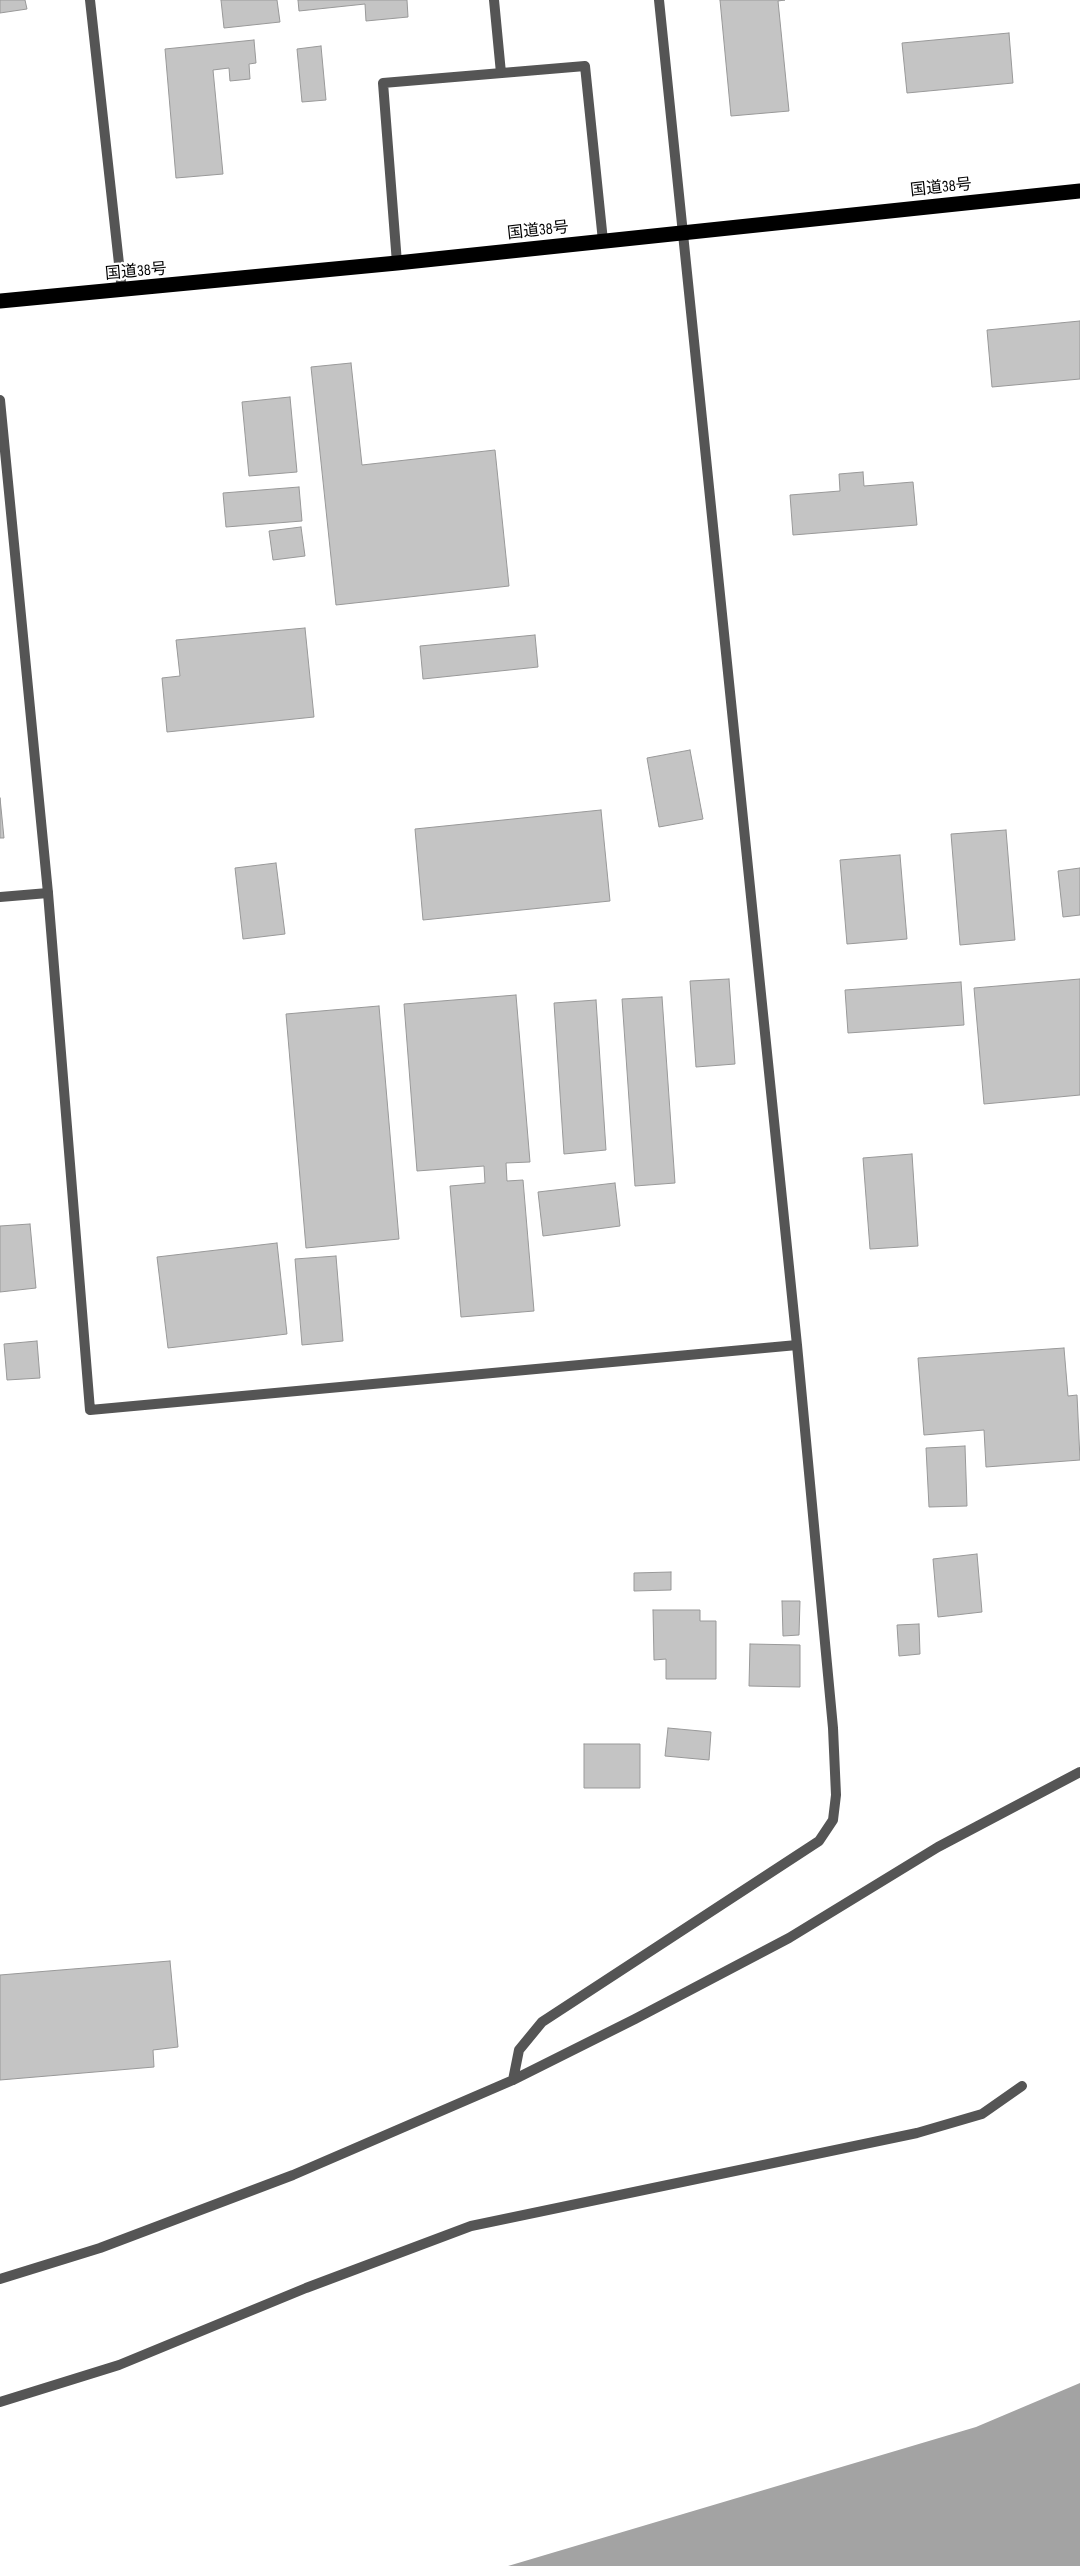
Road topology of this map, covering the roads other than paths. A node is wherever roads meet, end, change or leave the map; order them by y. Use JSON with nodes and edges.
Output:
{"nodes":[{"id":1,"x":90,"y":0,"type":"edge"},
{"id":2,"x":494,"y":0,"type":"edge"},
{"id":3,"x":659,"y":0,"type":"edge"},
{"id":4,"x":501,"y":73,"type":"junction"},
{"id":5,"x":1080,"y":191,"type":"edge"},
{"id":6,"x":683,"y":232,"type":"junction"},
{"id":7,"x":603,"y":241,"type":"junction"},
{"id":8,"x":397,"y":264,"type":"junction"},
{"id":9,"x":122,"y":291,"type":"junction"},
{"id":10,"x":0,"y":301,"type":"edge"},
{"id":11,"x":0,"y":400,"type":"edge"},
{"id":12,"x":48,"y":893,"type":"junction"},
{"id":13,"x":0,"y":897,"type":"edge"},
{"id":14,"x":797,"y":1345,"type":"junction"},
{"id":15,"x":1080,"y":1772,"type":"edge"},
{"id":16,"x":514,"y":2080,"type":"junction"},
{"id":17,"x":1022,"y":2086,"type":"dead end"},
{"id":18,"x":0,"y":2279,"type":"edge"},
{"id":19,"x":0,"y":2402,"type":"edge"}],
"edges":[{"from":1,"to":9,"type":"street"},
{"from":2,"to":4,"type":"street"},
{"from":3,"to":6,"type":"street"},
{"from":4,"to":7,"type":"street"},
{"from":4,"to":8,"type":"street"},
{"from":5,"to":6,"type":"highway","name":"国道38号"},
{"from":6,"to":7,"type":"highway","name":"国道38号"},
{"from":6,"to":14,"type":"street"},
{"from":7,"to":8,"type":"highway","name":"国道38号"},
{"from":8,"to":9,"type":"highway","name":"国道38号"},
{"from":9,"to":10,"type":"highway","name":"国道38号"},
{"from":11,"to":12,"type":"street"},
{"from":12,"to":13,"type":"street"},
{"from":12,"to":14,"type":"street"},
{"from":14,"to":16,"type":"street"},
{"from":15,"to":16,"type":"street"},
{"from":16,"to":18,"type":"street"},
{"from":17,"to":19,"type":"street"}]}
